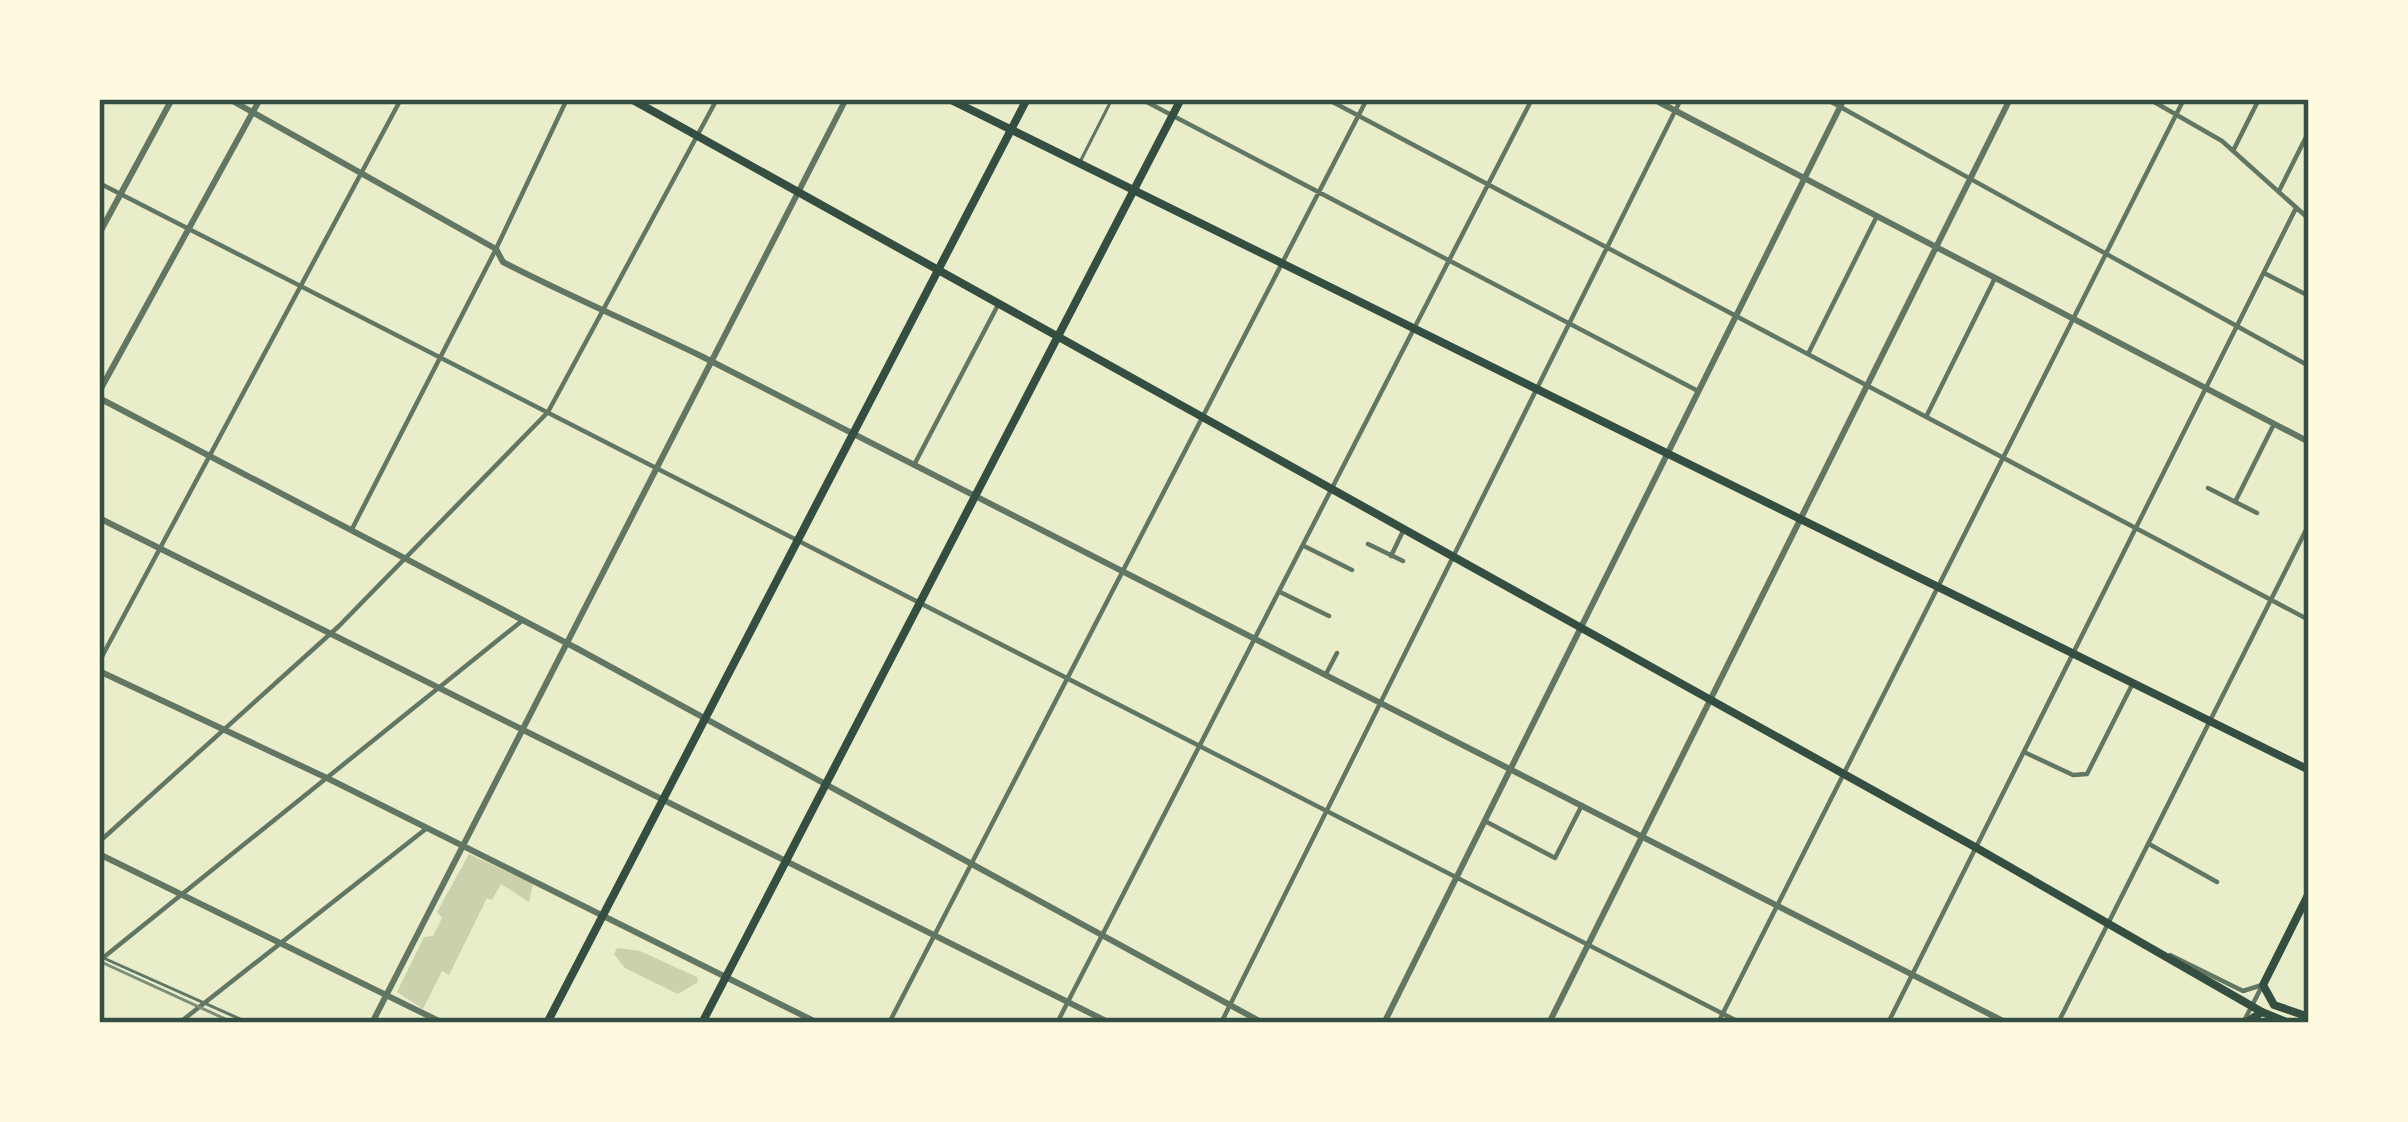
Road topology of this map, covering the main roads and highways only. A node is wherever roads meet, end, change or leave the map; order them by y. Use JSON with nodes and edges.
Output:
{"nodes":[{"id":1,"x":631,"y":99,"type":"edge"},
{"id":2,"x":949,"y":99,"type":"edge"},
{"id":3,"x":1027,"y":99,"type":"edge"},
{"id":4,"x":1181,"y":99,"type":"edge"},
{"id":5,"x":1011,"y":130,"type":"junction"},
{"id":6,"x":1134,"y":190,"type":"junction"},
{"id":7,"x":938,"y":270,"type":"junction"},
{"id":8,"x":1058,"y":337,"type":"junction"},
{"id":9,"x":2309,"y":770,"type":"edge"},
{"id":10,"x":2309,"y":892,"type":"edge"},
{"id":11,"x":2262,"y":1012,"type":"junction"},
{"id":12,"x":2309,"y":1017,"type":"edge"},
{"id":13,"x":547,"y":1023,"type":"edge"},
{"id":14,"x":702,"y":1023,"type":"edge"},
{"id":15,"x":2244,"y":1023,"type":"edge"},
{"id":16,"x":2288,"y":1023,"type":"edge"}],
"edges":[{"from":1,"to":7,"type":"main road"},
{"from":2,"to":5,"type":"main road"},
{"from":3,"to":5,"type":"main road"},
{"from":4,"to":6,"type":"main road"},
{"from":5,"to":6,"type":"main road"},
{"from":5,"to":7,"type":"main road"},
{"from":6,"to":8,"type":"main road"},
{"from":6,"to":9,"type":"main road"},
{"from":7,"to":8,"type":"main road"},
{"from":7,"to":13,"type":"main road"},
{"from":8,"to":11,"type":"main road"},
{"from":8,"to":14,"type":"main road"},
{"from":10,"to":12,"type":"main road"},
{"from":11,"to":15,"type":"main road"},
{"from":11,"to":16,"type":"main road"}]}
